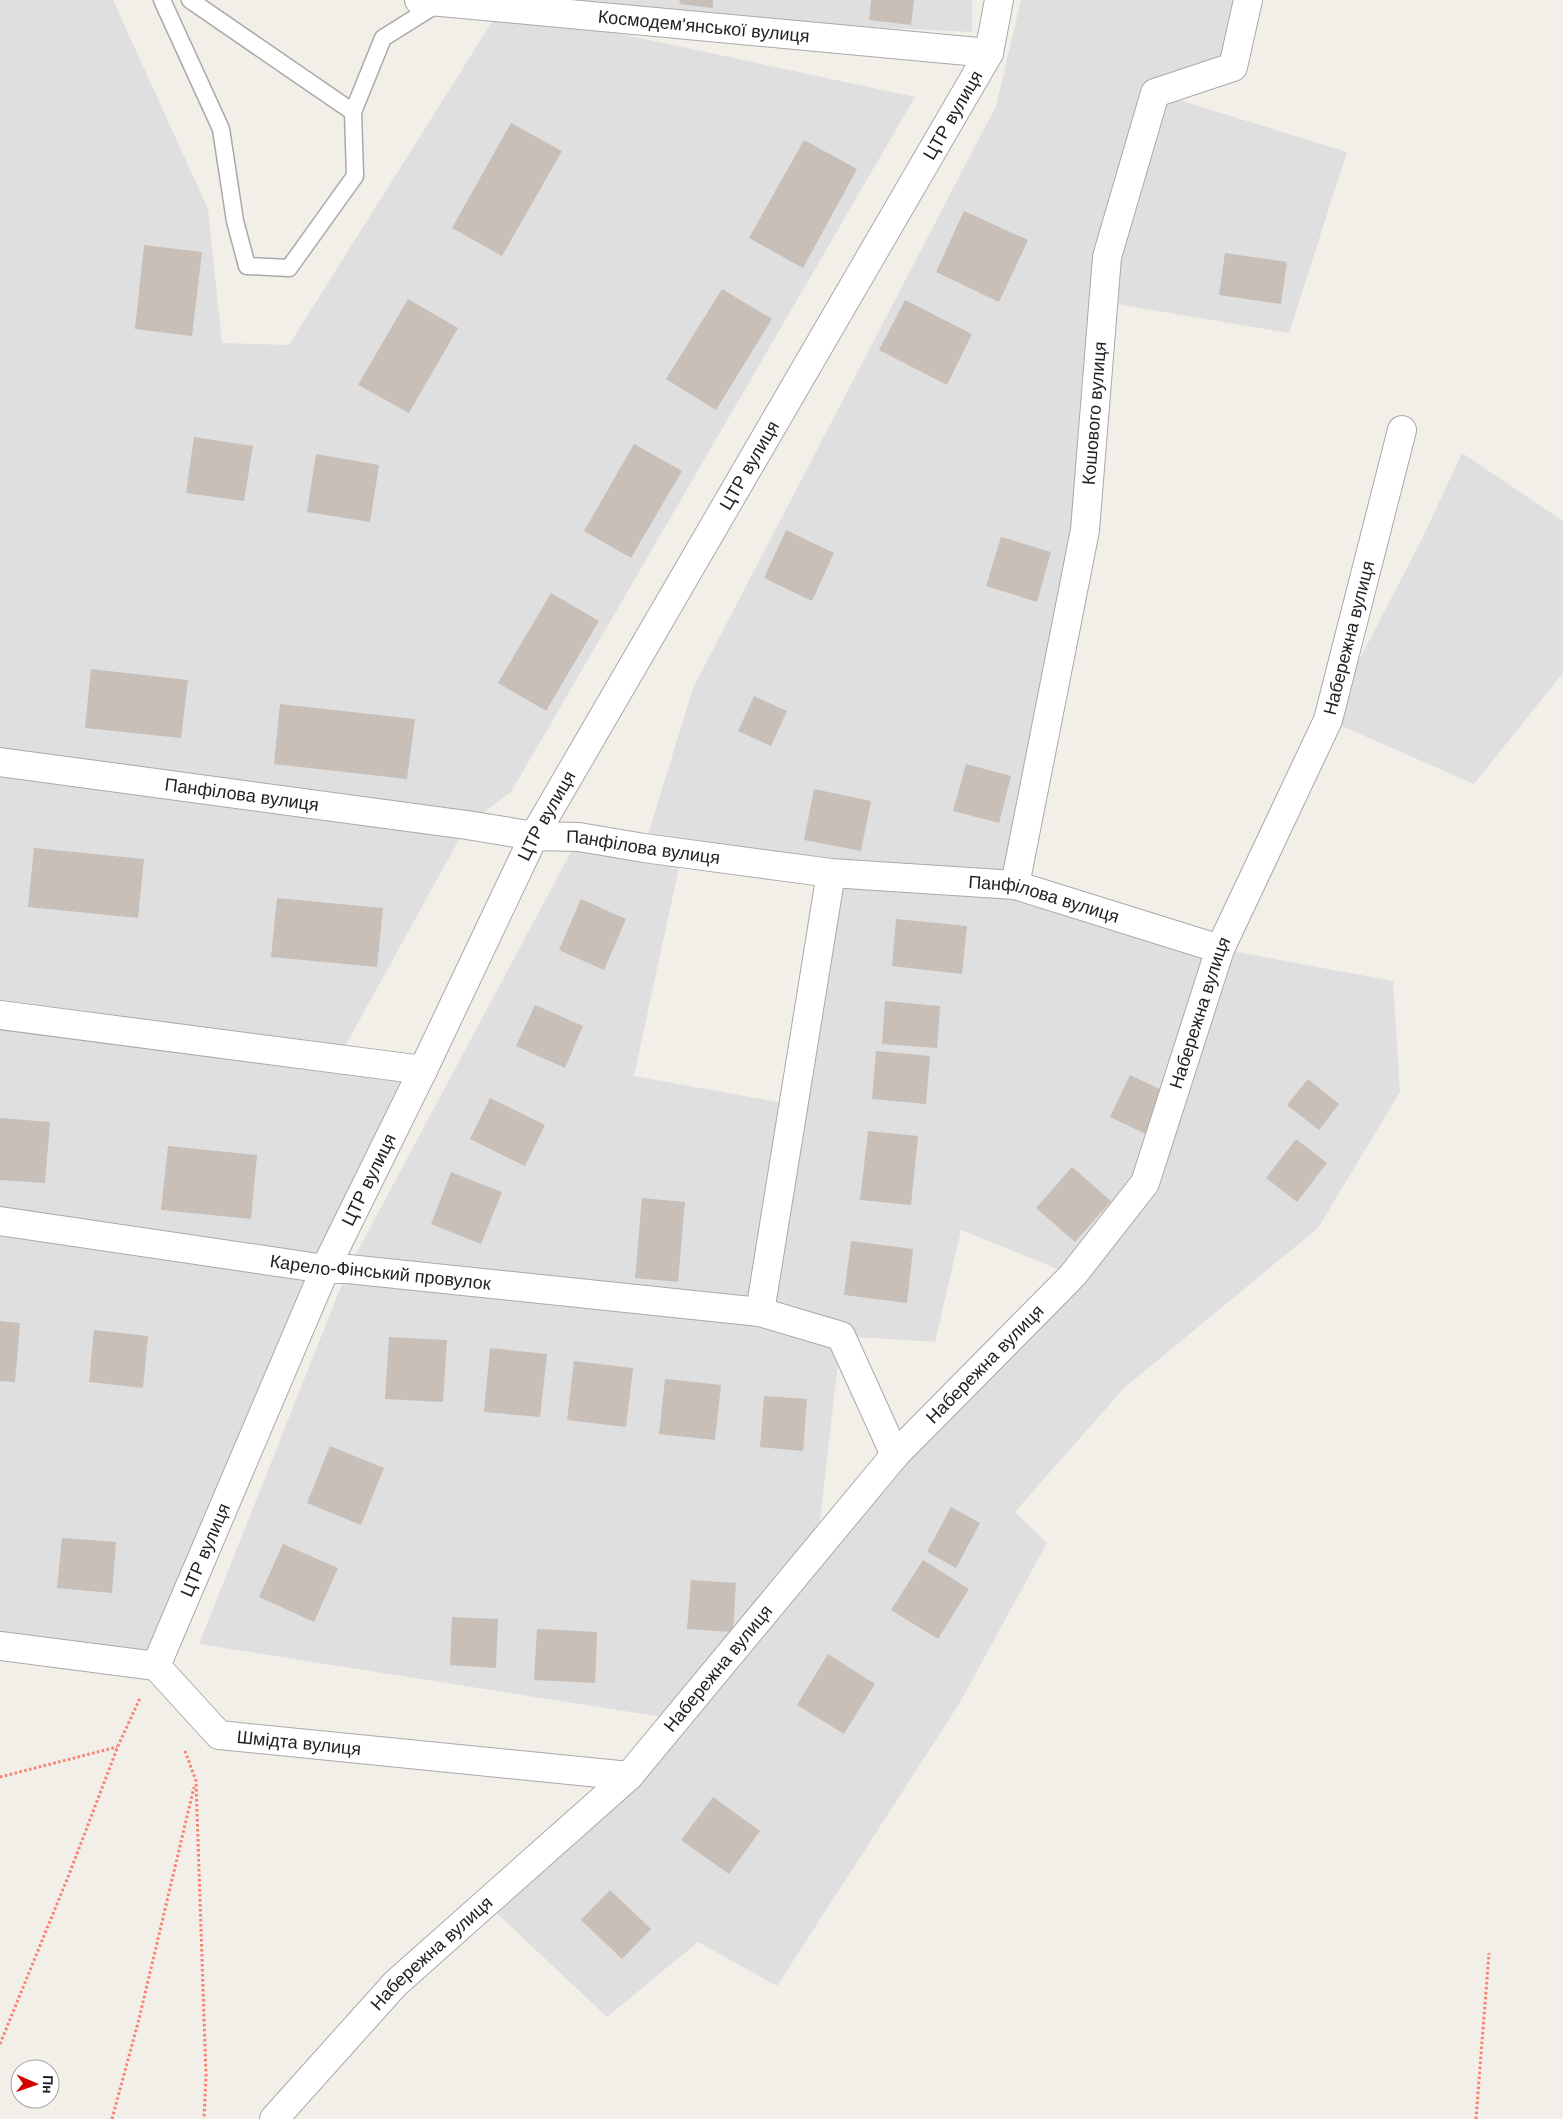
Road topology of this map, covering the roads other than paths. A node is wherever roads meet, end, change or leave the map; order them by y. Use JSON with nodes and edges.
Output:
{"nodes":[{"id":1,"x":162,"y":0,"type":"edge"},
{"id":2,"x":190,"y":0,"type":"edge"},
{"id":3,"x":999,"y":0,"type":"edge"},
{"id":4,"x":1248,"y":0,"type":"edge"},
{"id":5,"x":430,"y":1,"type":"edge"},
{"id":6,"x":989,"y":53,"type":"junction"},
{"id":7,"x":353,"y":112,"type":"junction"},
{"id":8,"x":1402,"y":430,"type":"dead end"},
{"id":9,"x":0,"y":762,"type":"edge"},
{"id":10,"x":534,"y":836,"type":"junction"},
{"id":11,"x":832,"y":873,"type":"junction"},
{"id":12,"x":1015,"y":885,"type":"junction"},
{"id":13,"x":1220,"y":949,"type":"junction"},
{"id":14,"x":0,"y":1015,"type":"edge"},
{"id":15,"x":423,"y":1070,"type":"junction"},
{"id":16,"x":0,"y":1221,"type":"edge"},
{"id":17,"x":325,"y":1269,"type":"junction"},
{"id":18,"x":760,"y":1312,"type":"junction"},
{"id":19,"x":895,"y":1455,"type":"junction"},
{"id":20,"x":0,"y":1646,"type":"edge"},
{"id":21,"x":156,"y":1666,"type":"junction"},
{"id":22,"x":629,"y":1776,"type":"junction"},
{"id":23,"x":274,"y":2119,"type":"edge"}],
"edges":[{"from":1,"to":7,"type":"lane"},
{"from":2,"to":7,"type":"lane"},
{"from":3,"to":6,"type":"street","name":"ЦТР вулиця"},
{"from":4,"to":12,"type":"street","name":"Кошового вулиця"},
{"from":5,"to":6,"type":"street","name":"Космодем'янської вулиця"},
{"from":5,"to":7,"type":"lane"},
{"from":6,"to":10,"type":"street","name":"ЦТР вулиця"},
{"from":8,"to":13,"type":"street","name":"Набережна вулиця"},
{"from":9,"to":10,"type":"street","name":"Панфілова вулиця"},
{"from":10,"to":11,"type":"street","name":"Панфілова вулиця"},
{"from":10,"to":15,"type":"street","name":"ЦТР вулиця"},
{"from":11,"to":12,"type":"street","name":"Панфілова вулиця"},
{"from":11,"to":18,"type":"street"},
{"from":12,"to":13,"type":"street","name":"Панфілова вулиця"},
{"from":13,"to":19,"type":"street","name":"Набережна вулиця"},
{"from":14,"to":15,"type":"street"},
{"from":15,"to":17,"type":"street","name":"ЦТР вулиця"},
{"from":16,"to":17,"type":"street","name":"Карело-Фінський провулок"},
{"from":17,"to":18,"type":"street","name":"Карело-Фінський провулок"},
{"from":17,"to":21,"type":"street","name":"ЦТР вулиця"},
{"from":18,"to":19,"type":"street","name":"Карело-Фінський провулок"},
{"from":19,"to":22,"type":"street","name":"Набережна вулиця"},
{"from":20,"to":21,"type":"street"},
{"from":21,"to":22,"type":"street","name":"Шмідта вулиця"},
{"from":22,"to":23,"type":"street","name":"Набережна вулиця"}]}
